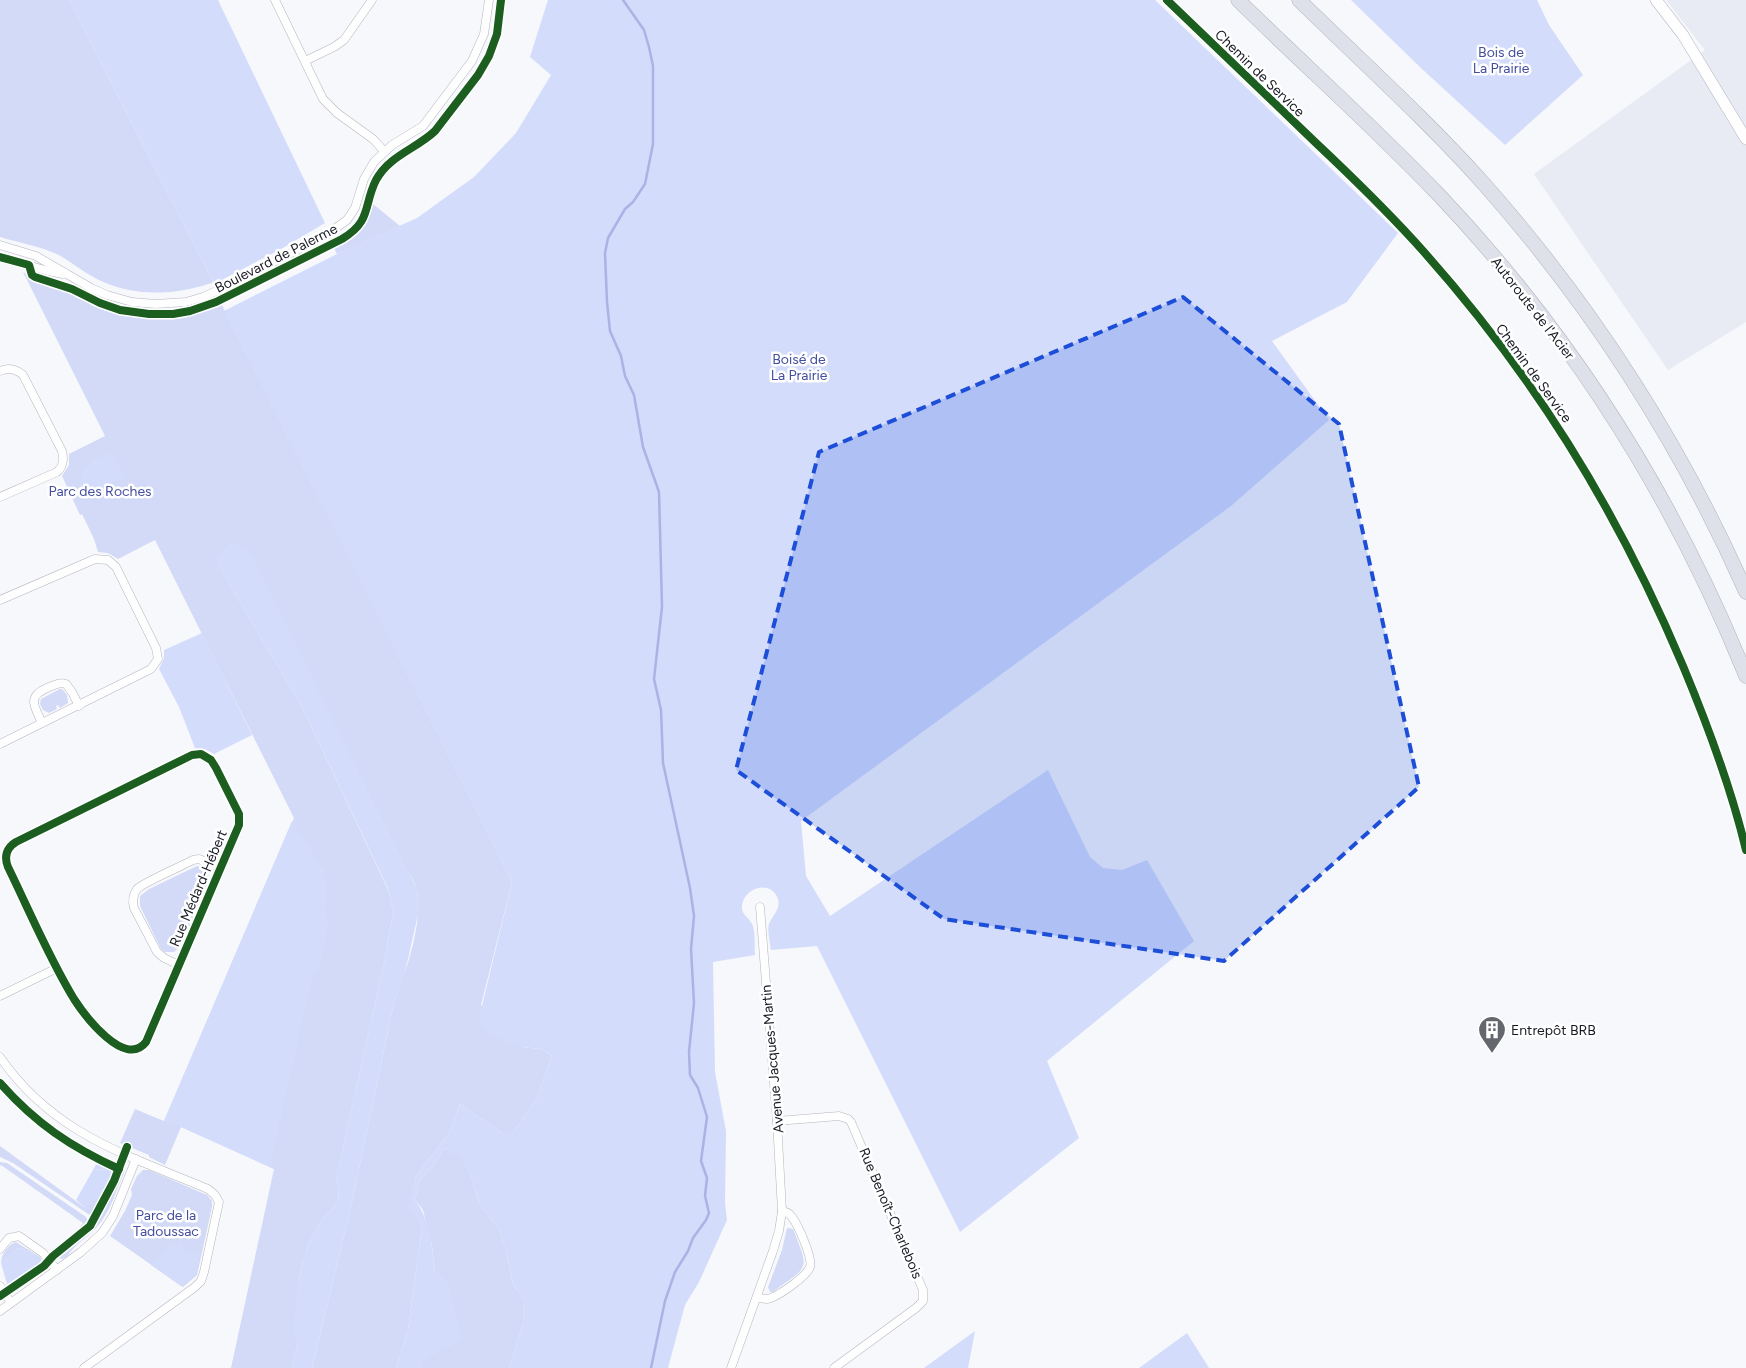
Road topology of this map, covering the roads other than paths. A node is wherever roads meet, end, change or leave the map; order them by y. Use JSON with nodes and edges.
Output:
{"nodes":[{"id":1,"x":275,"y":0,"type":"edge"},
{"id":2,"x":372,"y":0,"type":"edge"},
{"id":3,"x":489,"y":0,"type":"edge"},
{"id":4,"x":1167,"y":0,"type":"edge"},
{"id":5,"x":1238,"y":0,"type":"edge"},
{"id":6,"x":1299,"y":0,"type":"edge"},
{"id":7,"x":1656,"y":0,"type":"edge"},
{"id":8,"x":305,"y":61,"type":"junction"},
{"id":9,"x":1746,"y":139,"type":"edge"},
{"id":10,"x":384,"y":151,"type":"junction"},
{"id":11,"x":0,"y":245,"type":"edge"},
{"id":12,"x":0,"y":257,"type":"edge"},
{"id":13,"x":65,"y":274,"type":"junction"},
{"id":14,"x":0,"y":371,"type":"edge"},
{"id":15,"x":0,"y":497,"type":"edge"},
{"id":16,"x":1746,"y":592,"type":"edge"},
{"id":17,"x":0,"y":600,"type":"edge"},
{"id":18,"x":1746,"y":676,"type":"edge"},
{"id":19,"x":79,"y":706,"type":"junction"},
{"id":20,"x":42,"y":723,"type":"junction"},
{"id":21,"x":0,"y":744,"type":"edge"},
{"id":22,"x":1746,"y":850,"type":"edge"},
{"id":23,"x":220,"y":868,"type":"junction"},
{"id":24,"x":760,"y":907,"type":"dead end"},
{"id":25,"x":179,"y":965,"type":"junction"},
{"id":26,"x":57,"y":968,"type":"junction"},
{"id":27,"x":0,"y":996,"type":"edge"},
{"id":28,"x":0,"y":1057,"type":"edge"},
{"id":29,"x":3,"y":1066,"type":"edge"},
{"id":30,"x":777,"y":1121,"type":"junction"},
{"id":31,"x":136,"y":1159,"type":"junction"},
{"id":32,"x":782,"y":1211,"type":"junction"},
{"id":33,"x":0,"y":1249,"type":"edge"},
{"id":34,"x":57,"y":1270,"type":"junction"},
{"id":35,"x":0,"y":1286,"type":"edge"},
{"id":36,"x":756,"y":1297,"type":"junction"},
{"id":37,"x":11,"y":1303,"type":"junction"},
{"id":38,"x":0,"y":1311,"type":"edge"},
{"id":39,"x":84,"y":1368,"type":"edge"},
{"id":40,"x":731,"y":1368,"type":"edge"},
{"id":41,"x":834,"y":1368,"type":"edge"}],
"edges":[{"from":1,"to":8,"type":"street"},
{"from":2,"to":8,"type":"street"},
{"from":3,"to":10,"type":"street","name":"Boulevard de Palerme"},
{"from":4,"to":22,"type":"street","name":"Chemin de Service"},
{"from":5,"to":18,"type":"highway","name":"Autoroute de l'Acier"},
{"from":6,"to":16,"type":"highway"},
{"from":7,"to":9,"type":"main road"},
{"from":8,"to":10,"type":"street"},
{"from":10,"to":13,"type":"street","name":"Boulevard de Palerme"},
{"from":11,"to":13,"type":"street","name":"Boulevard de Palerme"},
{"from":12,"to":13,"type":"street","name":"Boulevard de Palerme"},
{"from":14,"to":15,"type":"street"},
{"from":17,"to":19,"type":"street"},
{"from":19,"to":20,"type":"street"},
{"from":19,"to":20,"type":"street"},
{"from":20,"to":21,"type":"street"},
{"from":23,"to":25,"type":"street","name":"Rue Médard-Hébert"},
{"from":23,"to":25,"type":"street","name":"Rue Médard-Hébert"},
{"from":23,"to":26,"type":"street","name":"Rue Médard-Hébert"},
{"from":24,"to":30,"type":"street","name":"Avenue Jacques-Martin"},
{"from":25,"to":26,"type":"street","name":"Rue Médard-Hébert"},
{"from":26,"to":27,"type":"street"},
{"from":28,"to":29,"type":"street"},
{"from":29,"to":31,"type":"street"},
{"from":30,"to":32,"type":"street","name":"Avenue Jacques-Martin"},
{"from":30,"to":41,"type":"street","name":"Rue Benoît-Charlebois"},
{"from":31,"to":34,"type":"street"},
{"from":31,"to":39,"type":"street"},
{"from":32,"to":36,"type":"street","name":"Avenue Jacques-Martin"},
{"from":32,"to":36,"type":"street"},
{"from":33,"to":34,"type":"street"},
{"from":34,"to":37,"type":"street"},
{"from":35,"to":37,"type":"street"},
{"from":36,"to":40,"type":"street","name":"Avenue Jacques-Martin"},
{"from":37,"to":38,"type":"street"}]}
